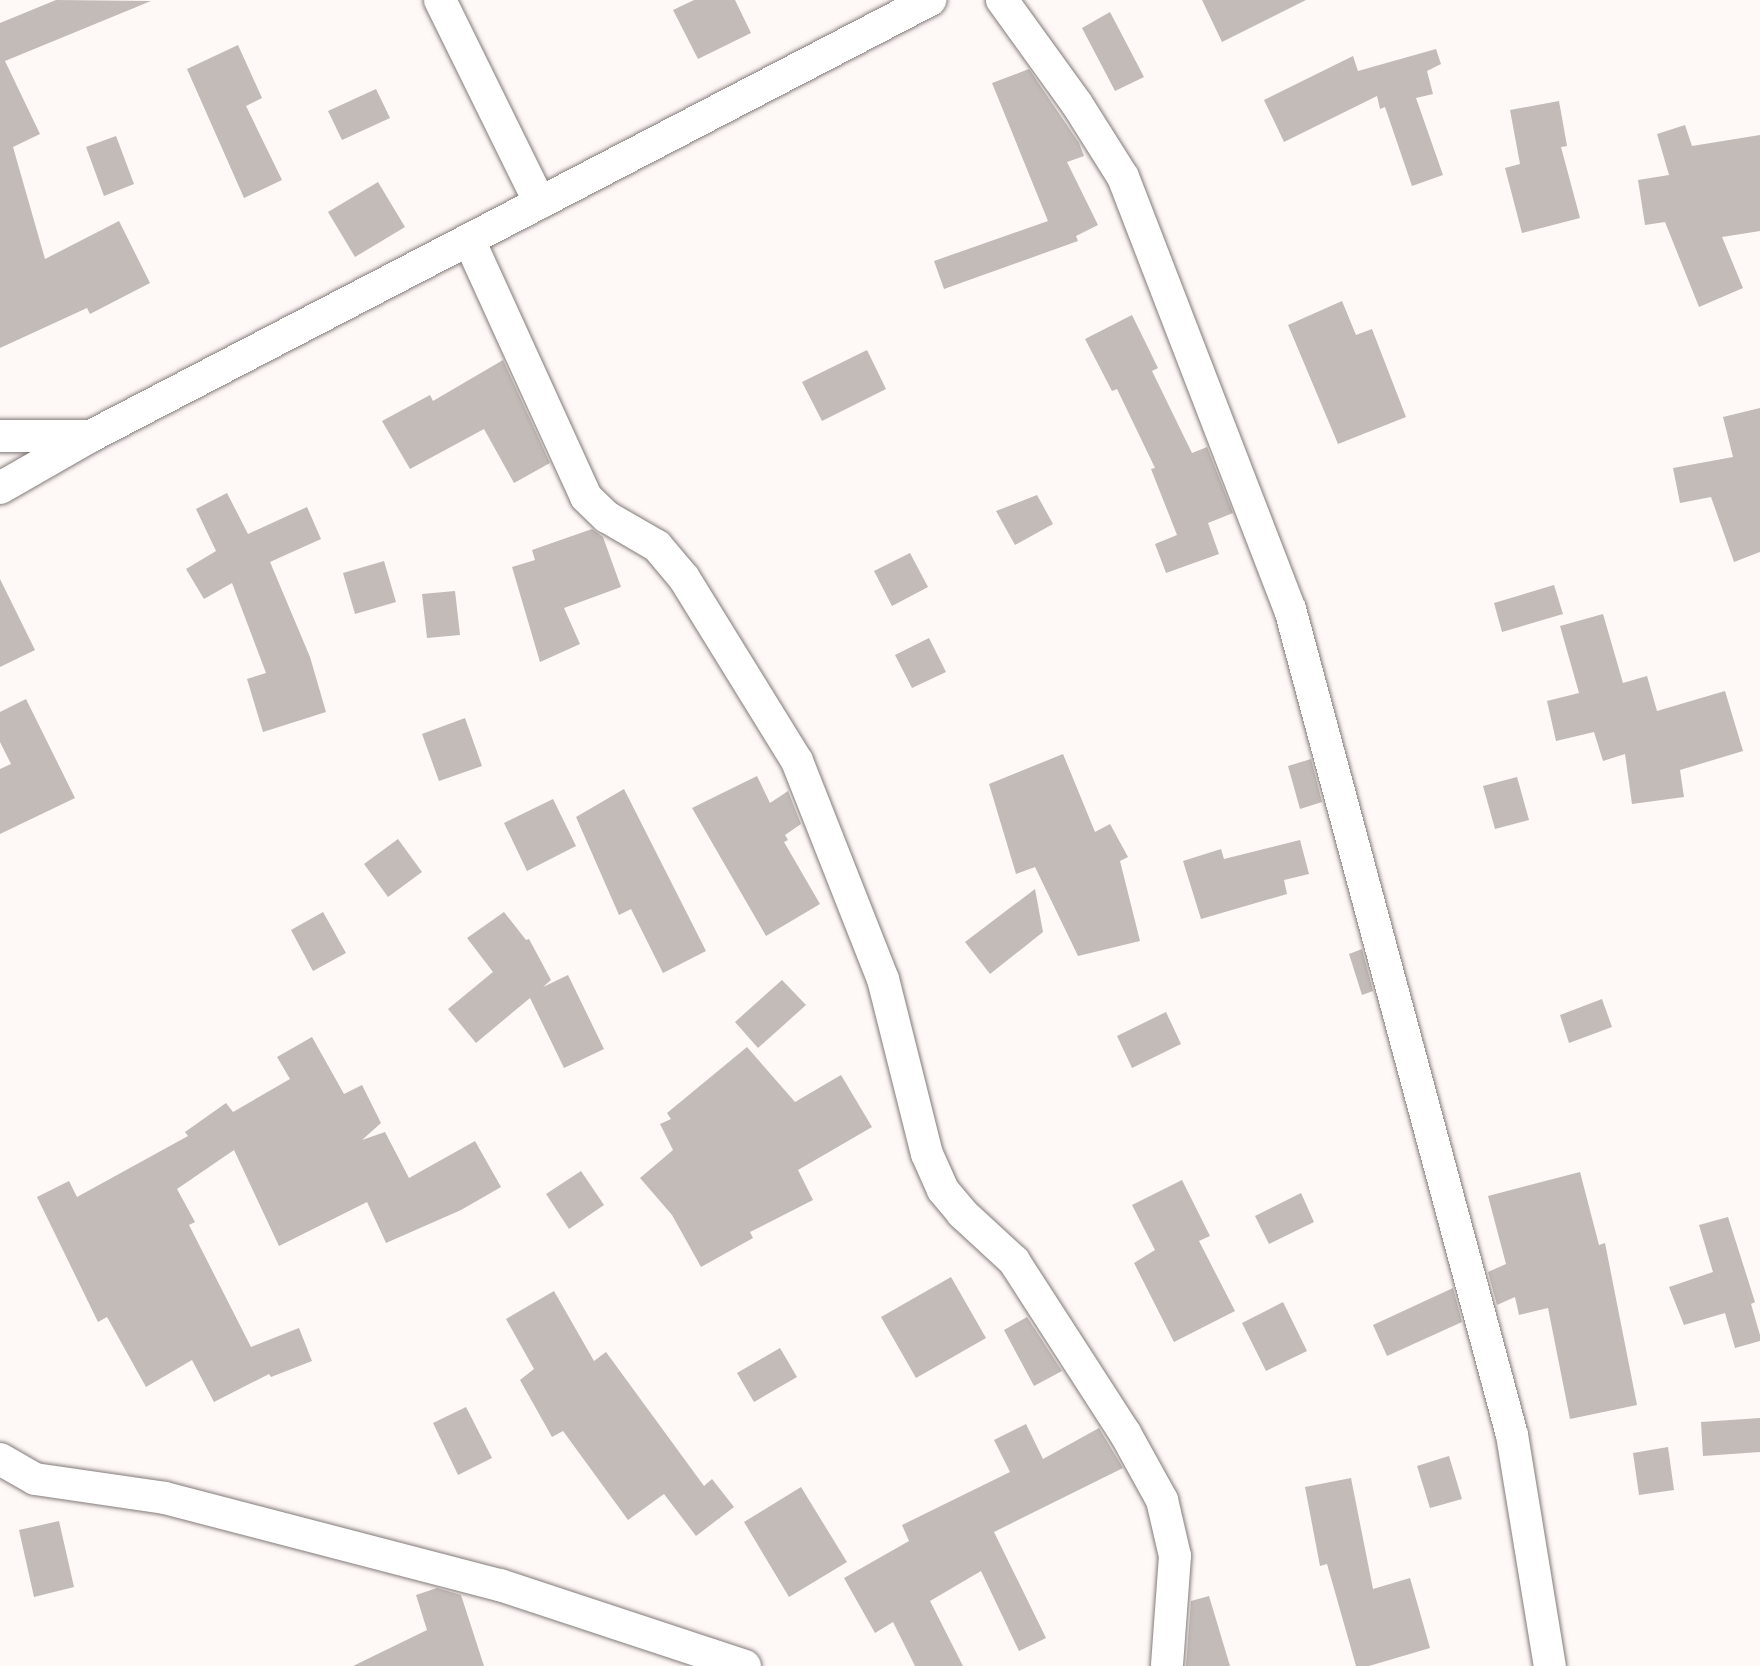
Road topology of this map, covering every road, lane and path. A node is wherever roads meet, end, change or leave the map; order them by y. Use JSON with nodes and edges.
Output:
{"nodes":[{"id":1,"x":440,"y":0,"type":"edge"},
{"id":2,"x":930,"y":0,"type":"edge"},
{"id":3,"x":1002,"y":0,"type":"edge"},
{"id":4,"x":540,"y":203,"type":"junction"},
{"id":5,"x":469,"y":240,"type":"junction"},
{"id":6,"x":0,"y":436,"type":"edge"},
{"id":7,"x":91,"y":436,"type":"junction"},
{"id":8,"x":0,"y":488,"type":"edge"},
{"id":9,"x":0,"y":1459,"type":"edge"},
{"id":10,"x":745,"y":1666,"type":"edge"},
{"id":11,"x":1167,"y":1666,"type":"edge"},
{"id":12,"x":1550,"y":1666,"type":"edge"}],
"edges":[{"from":1,"to":4,"type":"street"},
{"from":2,"to":4,"type":"street"},
{"from":3,"to":12,"type":"street"},
{"from":4,"to":5,"type":"street"},
{"from":5,"to":7,"type":"street"},
{"from":5,"to":11,"type":"street"},
{"from":6,"to":7,"type":"street"},
{"from":7,"to":8,"type":"street"},
{"from":9,"to":10,"type":"street"}]}
